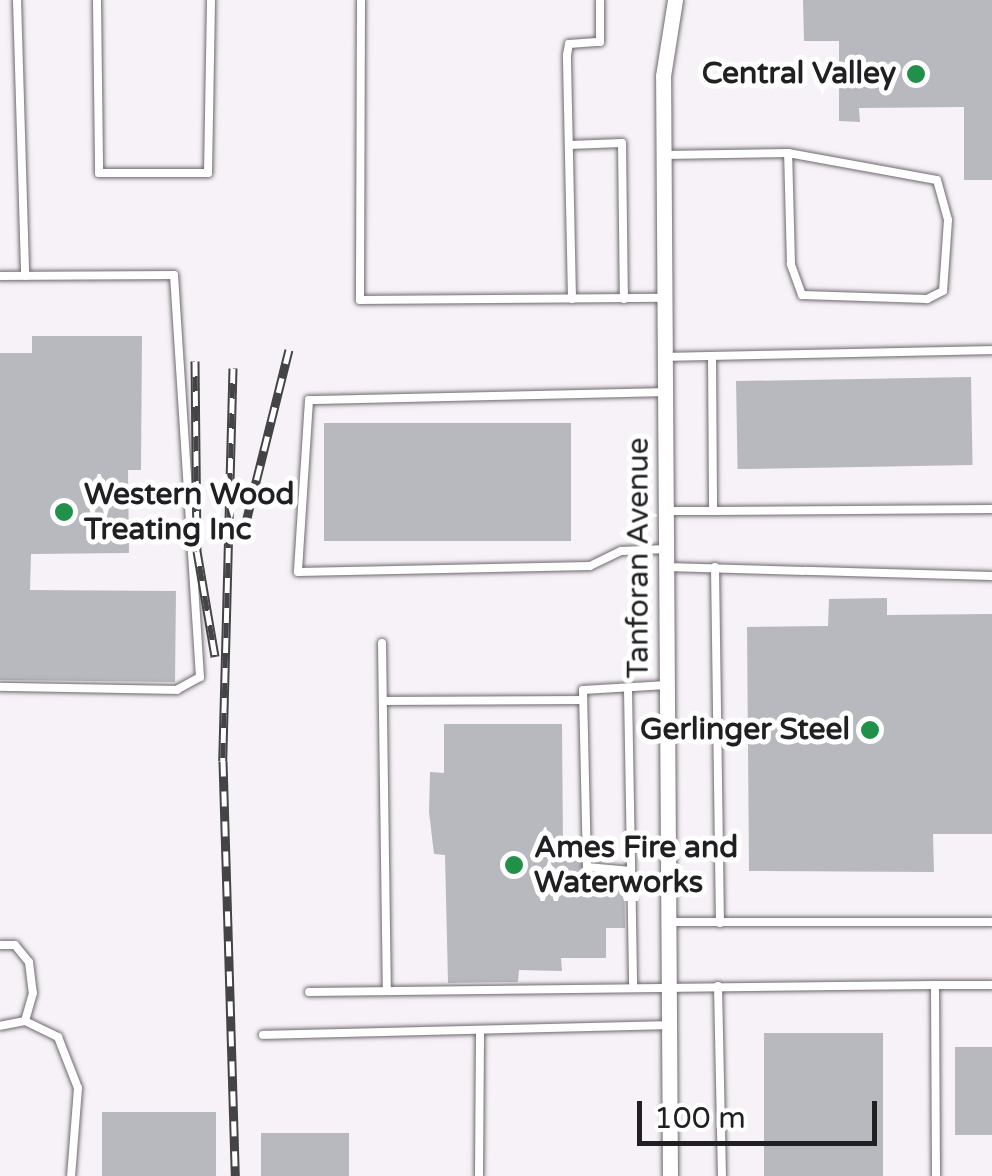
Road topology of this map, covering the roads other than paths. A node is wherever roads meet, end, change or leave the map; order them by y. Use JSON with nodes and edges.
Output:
{"nodes":[{"id":1,"x":17,"y":0,"type":"edge"},
{"id":2,"x":97,"y":0,"type":"edge"},
{"id":3,"x":211,"y":0,"type":"edge"},
{"id":4,"x":361,"y":0,"type":"edge"},
{"id":5,"x":600,"y":0,"type":"edge"},
{"id":6,"x":675,"y":0,"type":"edge"},
{"id":7,"x":569,"y":145,"type":"junction"},
{"id":8,"x":788,"y":153,"type":"junction"},
{"id":9,"x":664,"y":155,"type":"junction"},
{"id":10,"x":0,"y":276,"type":"edge"},
{"id":11,"x":24,"y":276,"type":"junction"},
{"id":12,"x":665,"y":298,"type":"junction"},
{"id":13,"x":572,"y":299,"type":"junction"},
{"id":14,"x":624,"y":299,"type":"junction"},
{"id":15,"x":992,"y":350,"type":"edge"},
{"id":16,"x":712,"y":356,"type":"junction"},
{"id":17,"x":665,"y":358,"type":"junction"},
{"id":18,"x":665,"y":392,"type":"junction"},
{"id":19,"x":992,"y":509,"type":"edge"},
{"id":20,"x":714,"y":511,"type":"junction"},
{"id":21,"x":666,"y":512,"type":"junction"},
{"id":22,"x":666,"y":549,"type":"junction"},
{"id":23,"x":666,"y":567,"type":"junction"},
{"id":24,"x":715,"y":567,"type":"junction"},
{"id":25,"x":992,"y":576,"type":"edge"},
{"id":26,"x":382,"y":643,"type":"dead end"},
{"id":27,"x":667,"y":686,"type":"junction"},
{"id":28,"x":0,"y":687,"type":"edge"},
{"id":29,"x":628,"y":690,"type":"junction"},
{"id":30,"x":583,"y":700,"type":"junction"},
{"id":31,"x":382,"y":701,"type":"junction"},
{"id":32,"x":631,"y":871,"type":"junction"},
{"id":33,"x":669,"y":922,"type":"junction"},
{"id":34,"x":992,"y":922,"type":"edge"},
{"id":35,"x":720,"y":923,"type":"junction"},
{"id":36,"x":0,"y":945,"type":"edge"},
{"id":37,"x":935,"y":985,"type":"junction"},
{"id":38,"x":992,"y":985,"type":"edge"},
{"id":39,"x":632,"y":986,"type":"junction"},
{"id":40,"x":669,"y":986,"type":"junction"},
{"id":41,"x":718,"y":986,"type":"junction"},
{"id":42,"x":386,"y":990,"type":"junction"},
{"id":43,"x":309,"y":992,"type":"dead end"},
{"id":44,"x":24,"y":1021,"type":"junction"},
{"id":45,"x":669,"y":1025,"type":"junction"},
{"id":46,"x":0,"y":1026,"type":"edge"},
{"id":47,"x":480,"y":1030,"type":"junction"},
{"id":48,"x":264,"y":1035,"type":"dead end"},
{"id":49,"x":71,"y":1176,"type":"edge"},
{"id":50,"x":479,"y":1176,"type":"edge"},
{"id":51,"x":670,"y":1176,"type":"edge"},
{"id":52,"x":722,"y":1176,"type":"edge"},
{"id":53,"x":936,"y":1176,"type":"edge"}],
"edges":[{"from":1,"to":11,"type":"lane"},
{"from":2,"to":3,"type":"lane"},
{"from":4,"to":13,"type":"lane"},
{"from":5,"to":7,"type":"lane"},
{"from":6,"to":9,"type":"street","name":"Tanforan Avenue"},
{"from":7,"to":13,"type":"lane"},
{"from":7,"to":14,"type":"lane"},
{"from":8,"to":8,"type":"lane"},
{"from":8,"to":9,"type":"lane"},
{"from":9,"to":12,"type":"street","name":"Tanforan Avenue"},
{"from":10,"to":11,"type":"lane"},
{"from":11,"to":28,"type":"lane"},
{"from":12,"to":14,"type":"lane"},
{"from":12,"to":17,"type":"street","name":"Tanforan Avenue"},
{"from":13,"to":14,"type":"lane"},
{"from":15,"to":16,"type":"lane"},
{"from":16,"to":17,"type":"lane"},
{"from":16,"to":20,"type":"lane"},
{"from":17,"to":18,"type":"street","name":"Tanforan Avenue"},
{"from":18,"to":21,"type":"street","name":"Tanforan Avenue"},
{"from":18,"to":22,"type":"lane"},
{"from":19,"to":20,"type":"lane"},
{"from":20,"to":21,"type":"lane"},
{"from":21,"to":22,"type":"street","name":"Tanforan Avenue"},
{"from":22,"to":23,"type":"street","name":"Tanforan Avenue"},
{"from":23,"to":24,"type":"lane"},
{"from":23,"to":27,"type":"street","name":"Tanforan Avenue"},
{"from":24,"to":25,"type":"lane"},
{"from":24,"to":35,"type":"lane"},
{"from":26,"to":31,"type":"lane"},
{"from":27,"to":29,"type":"lane"},
{"from":27,"to":33,"type":"street","name":"Tanforan Avenue"},
{"from":29,"to":30,"type":"lane"},
{"from":29,"to":32,"type":"lane"},
{"from":30,"to":31,"type":"lane"},
{"from":30,"to":32,"type":"lane"},
{"from":31,"to":42,"type":"lane"},
{"from":32,"to":39,"type":"lane"},
{"from":33,"to":35,"type":"lane"},
{"from":33,"to":40,"type":"street","name":"Tanforan Avenue"},
{"from":34,"to":35,"type":"lane"},
{"from":36,"to":44,"type":"lane"},
{"from":37,"to":38,"type":"lane"},
{"from":37,"to":41,"type":"lane"},
{"from":37,"to":53,"type":"lane"},
{"from":39,"to":40,"type":"lane"},
{"from":39,"to":42,"type":"lane"},
{"from":40,"to":41,"type":"lane"},
{"from":40,"to":45,"type":"street","name":"Tanforan Avenue"},
{"from":41,"to":52,"type":"lane"},
{"from":42,"to":43,"type":"lane"},
{"from":44,"to":46,"type":"lane"},
{"from":44,"to":49,"type":"lane"},
{"from":45,"to":47,"type":"lane"},
{"from":45,"to":51,"type":"street","name":"Tanforan Avenue"},
{"from":47,"to":48,"type":"lane"},
{"from":47,"to":50,"type":"lane"}]}
